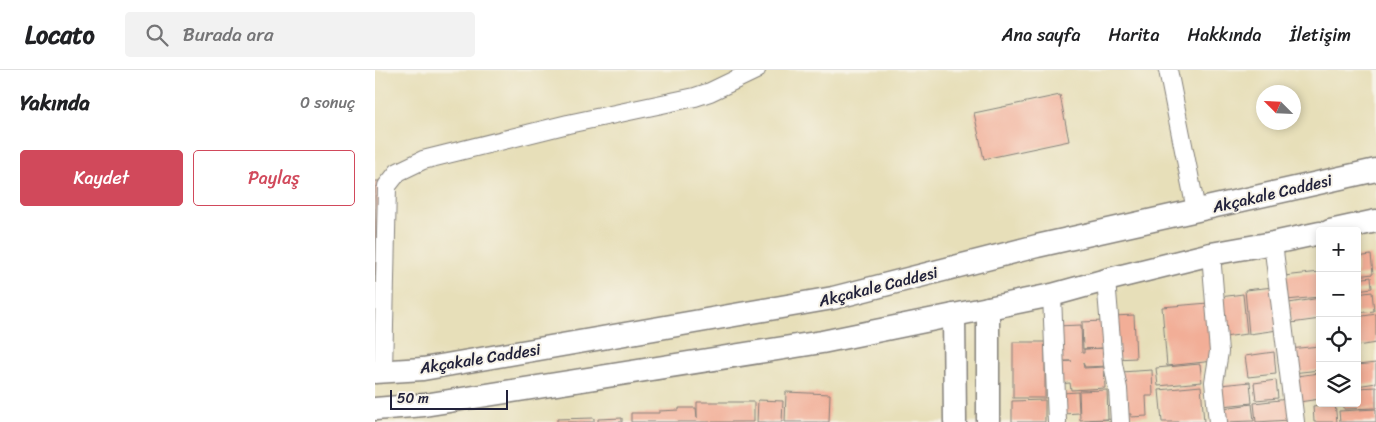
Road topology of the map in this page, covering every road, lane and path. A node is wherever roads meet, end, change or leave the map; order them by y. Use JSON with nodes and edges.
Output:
{"nodes":[{"id":1,"x":756,"y":70,"type":"edge"},
{"id":2,"x":1168,"y":70,"type":"edge"},
{"id":3,"x":1376,"y":170,"type":"edge"},
{"id":4,"x":1196,"y":210,"type":"junction"},
{"id":5,"x":1376,"y":221,"type":"edge"},
{"id":6,"x":1348,"y":227,"type":"edge"},
{"id":7,"x":1316,"y":234,"type":"edge"},
{"id":8,"x":1273,"y":243,"type":"junction"},
{"id":9,"x":1211,"y":254,"type":"junction"},
{"id":10,"x":1106,"y":280,"type":"junction"},
{"id":11,"x":1052,"y":295,"type":"junction"},
{"id":12,"x":988,"y":308,"type":"junction"},
{"id":13,"x":954,"y":315,"type":"junction"},
{"id":14,"x":379,"y":347,"type":"edge"},
{"id":15,"x":379,"y":372,"type":"edge"},
{"id":16,"x":375,"y":409,"type":"edge"},
{"id":17,"x":955,"y":422,"type":"edge"},
{"id":18,"x":987,"y":422,"type":"edge"},
{"id":19,"x":1057,"y":422,"type":"edge"},
{"id":20,"x":1119,"y":422,"type":"edge"},
{"id":21,"x":1218,"y":422,"type":"edge"},
{"id":22,"x":1295,"y":422,"type":"edge"}],
"edges":[{"from":1,"to":14,"type":"street"},
{"from":2,"to":4,"type":"street"},
{"from":3,"to":4,"type":"main road","name":"Akçakale Caddesi"},
{"from":4,"to":15,"type":"main road","name":"Akçakale Caddesi"},
{"from":5,"to":6,"type":"main road"},
{"from":7,"to":8,"type":"main road"},
{"from":8,"to":9,"type":"main road"},
{"from":8,"to":22,"type":"street"},
{"from":9,"to":10,"type":"main road"},
{"from":9,"to":21,"type":"street"},
{"from":10,"to":11,"type":"main road"},
{"from":10,"to":20,"type":"street"},
{"from":11,"to":12,"type":"main road"},
{"from":11,"to":19,"type":"street"},
{"from":12,"to":13,"type":"main road"},
{"from":12,"to":18,"type":"main road"},
{"from":13,"to":16,"type":"main road"},
{"from":13,"to":17,"type":"main road"},
{"from":14,"to":15,"type":"street"}]}
